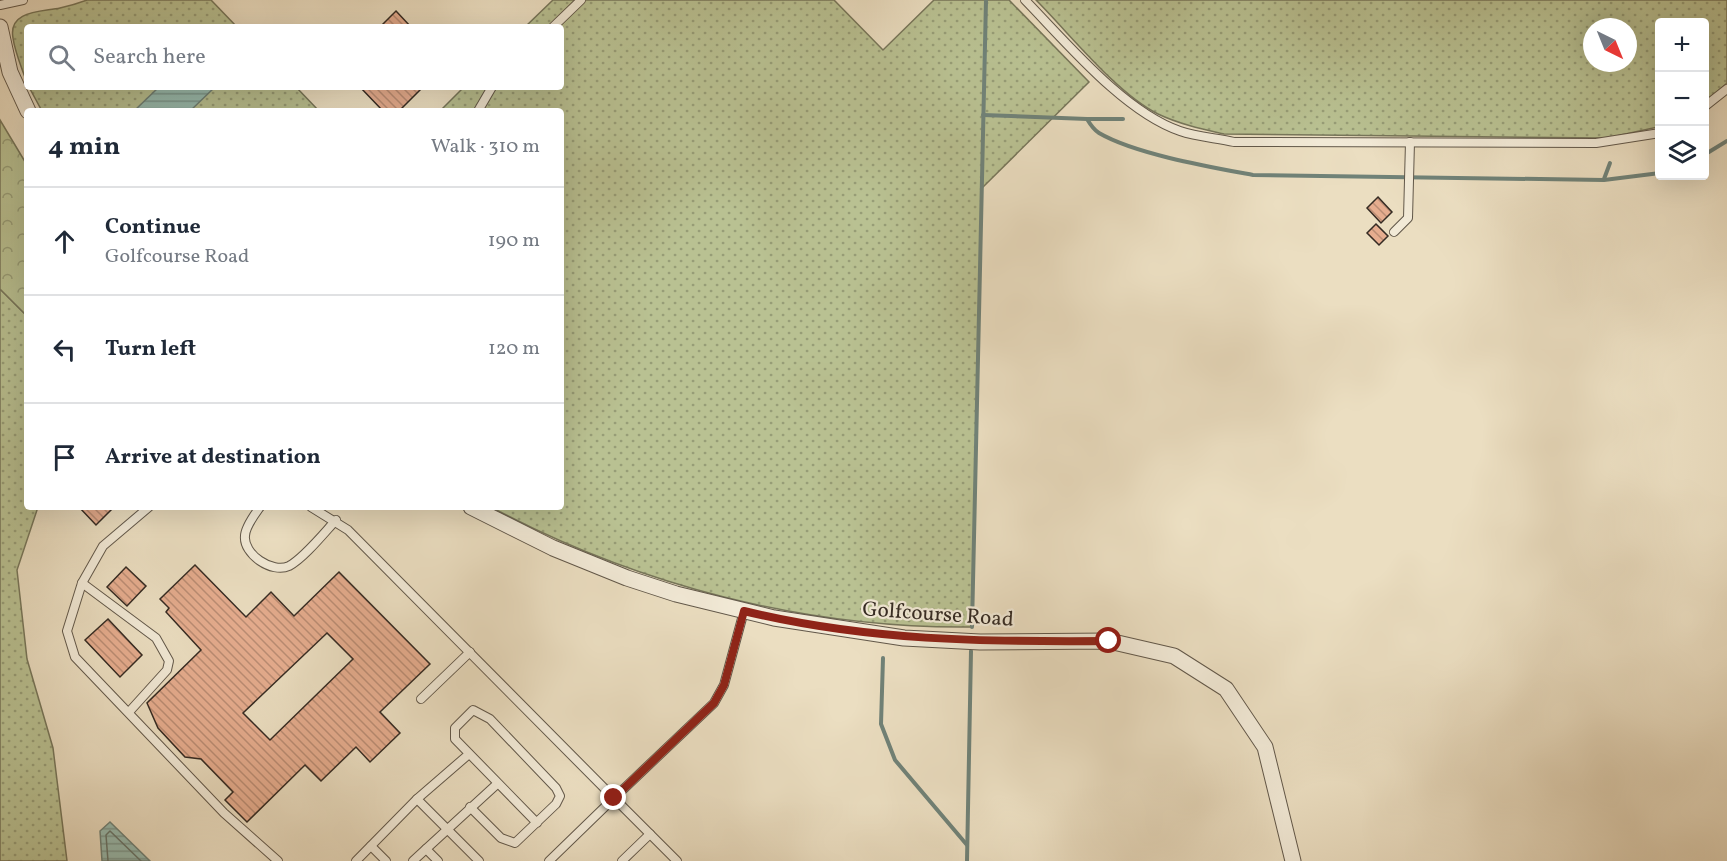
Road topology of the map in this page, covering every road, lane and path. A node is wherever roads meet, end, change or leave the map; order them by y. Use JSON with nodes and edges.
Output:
{"nodes":[{"id":1,"x":22,"y":0,"type":"edge"},
{"id":2,"x":581,"y":0,"type":"edge"},
{"id":3,"x":1025,"y":0,"type":"edge"},
{"id":4,"x":0,"y":5,"type":"edge"},
{"id":5,"x":556,"y":24,"type":"edge"},
{"id":6,"x":0,"y":27,"type":"edge"},
{"id":7,"x":1727,"y":89,"type":"edge"},
{"id":8,"x":490,"y":90,"type":"edge"},
{"id":9,"x":1709,"y":103,"type":"edge"},
{"id":10,"x":27,"y":108,"type":"edge"},
{"id":11,"x":480,"y":108,"type":"edge"},
{"id":12,"x":1655,"y":134,"type":"edge"},
{"id":13,"x":1410,"y":142,"type":"junction"},
{"id":14,"x":1394,"y":232,"type":"dead end"},
{"id":15,"x":145,"y":510,"type":"edge"},
{"id":16,"x":258,"y":510,"type":"edge"},
{"id":17,"x":317,"y":510,"type":"edge"},
{"id":18,"x":477,"y":510,"type":"edge"},
{"id":19,"x":336,"y":520,"type":"junction"},
{"id":20,"x":82,"y":583,"type":"junction"},
{"id":21,"x":744,"y":611,"type":"junction"},
{"id":22,"x":470,"y":652,"type":"junction"},
{"id":23,"x":421,"y":699,"type":"dead end"},
{"id":24,"x":129,"y":712,"type":"junction"},
{"id":25,"x":469,"y":754,"type":"junction"},
{"id":26,"x":497,"y":784,"type":"junction"},
{"id":27,"x":614,"y":798,"type":"junction"},
{"id":28,"x":417,"y":799,"type":"junction"},
{"id":29,"x":470,"y":807,"type":"junction"},
{"id":30,"x":537,"y":822,"type":"junction"},
{"id":31,"x":447,"y":829,"type":"junction"},
{"id":32,"x":650,"y":834,"type":"junction"},
{"id":33,"x":371,"y":846,"type":"junction"},
{"id":34,"x":426,"y":849,"type":"junction"},
{"id":35,"x":278,"y":861,"type":"edge"},
{"id":36,"x":356,"y":861,"type":"edge"},
{"id":37,"x":386,"y":861,"type":"edge"},
{"id":38,"x":413,"y":861,"type":"edge"},
{"id":39,"x":438,"y":861,"type":"edge"},
{"id":40,"x":479,"y":861,"type":"edge"},
{"id":41,"x":549,"y":861,"type":"edge"},
{"id":42,"x":622,"y":861,"type":"edge"},
{"id":43,"x":677,"y":861,"type":"edge"},
{"id":44,"x":1293,"y":861,"type":"edge"}],
"edges":[{"from":1,"to":4,"type":"lane"},
{"from":2,"to":5,"type":"lane"},
{"from":3,"to":13,"type":"lane"},
{"from":6,"to":10,"type":"street"},
{"from":7,"to":9,"type":"lane"},
{"from":8,"to":11,"type":"lane"},
{"from":12,"to":13,"type":"lane"},
{"from":13,"to":14,"type":"lane"},
{"from":15,"to":20,"type":"lane"},
{"from":16,"to":19,"type":"lane"},
{"from":17,"to":19,"type":"lane"},
{"from":18,"to":21,"type":"street","name":"Golfcourse Road"},
{"from":19,"to":22,"type":"lane"},
{"from":20,"to":24,"type":"lane"},
{"from":20,"to":24,"type":"lane"},
{"from":21,"to":27,"type":"lane"},
{"from":21,"to":44,"type":"street","name":"Golfcourse Road"},
{"from":22,"to":23,"type":"lane"},
{"from":22,"to":27,"type":"lane"},
{"from":24,"to":35,"type":"lane"},
{"from":25,"to":26,"type":"lane"},
{"from":25,"to":28,"type":"lane"},
{"from":25,"to":30,"type":"lane"},
{"from":26,"to":29,"type":"lane"},
{"from":26,"to":30,"type":"lane"},
{"from":27,"to":32,"type":"lane"},
{"from":27,"to":41,"type":"lane"},
{"from":28,"to":31,"type":"lane"},
{"from":28,"to":33,"type":"lane"},
{"from":29,"to":30,"type":"lane"},
{"from":29,"to":31,"type":"lane"},
{"from":31,"to":34,"type":"lane"},
{"from":31,"to":40,"type":"lane"},
{"from":32,"to":42,"type":"lane"},
{"from":32,"to":43,"type":"lane"},
{"from":33,"to":36,"type":"lane"},
{"from":33,"to":37,"type":"lane"},
{"from":34,"to":38,"type":"lane"},
{"from":34,"to":39,"type":"lane"}]}
